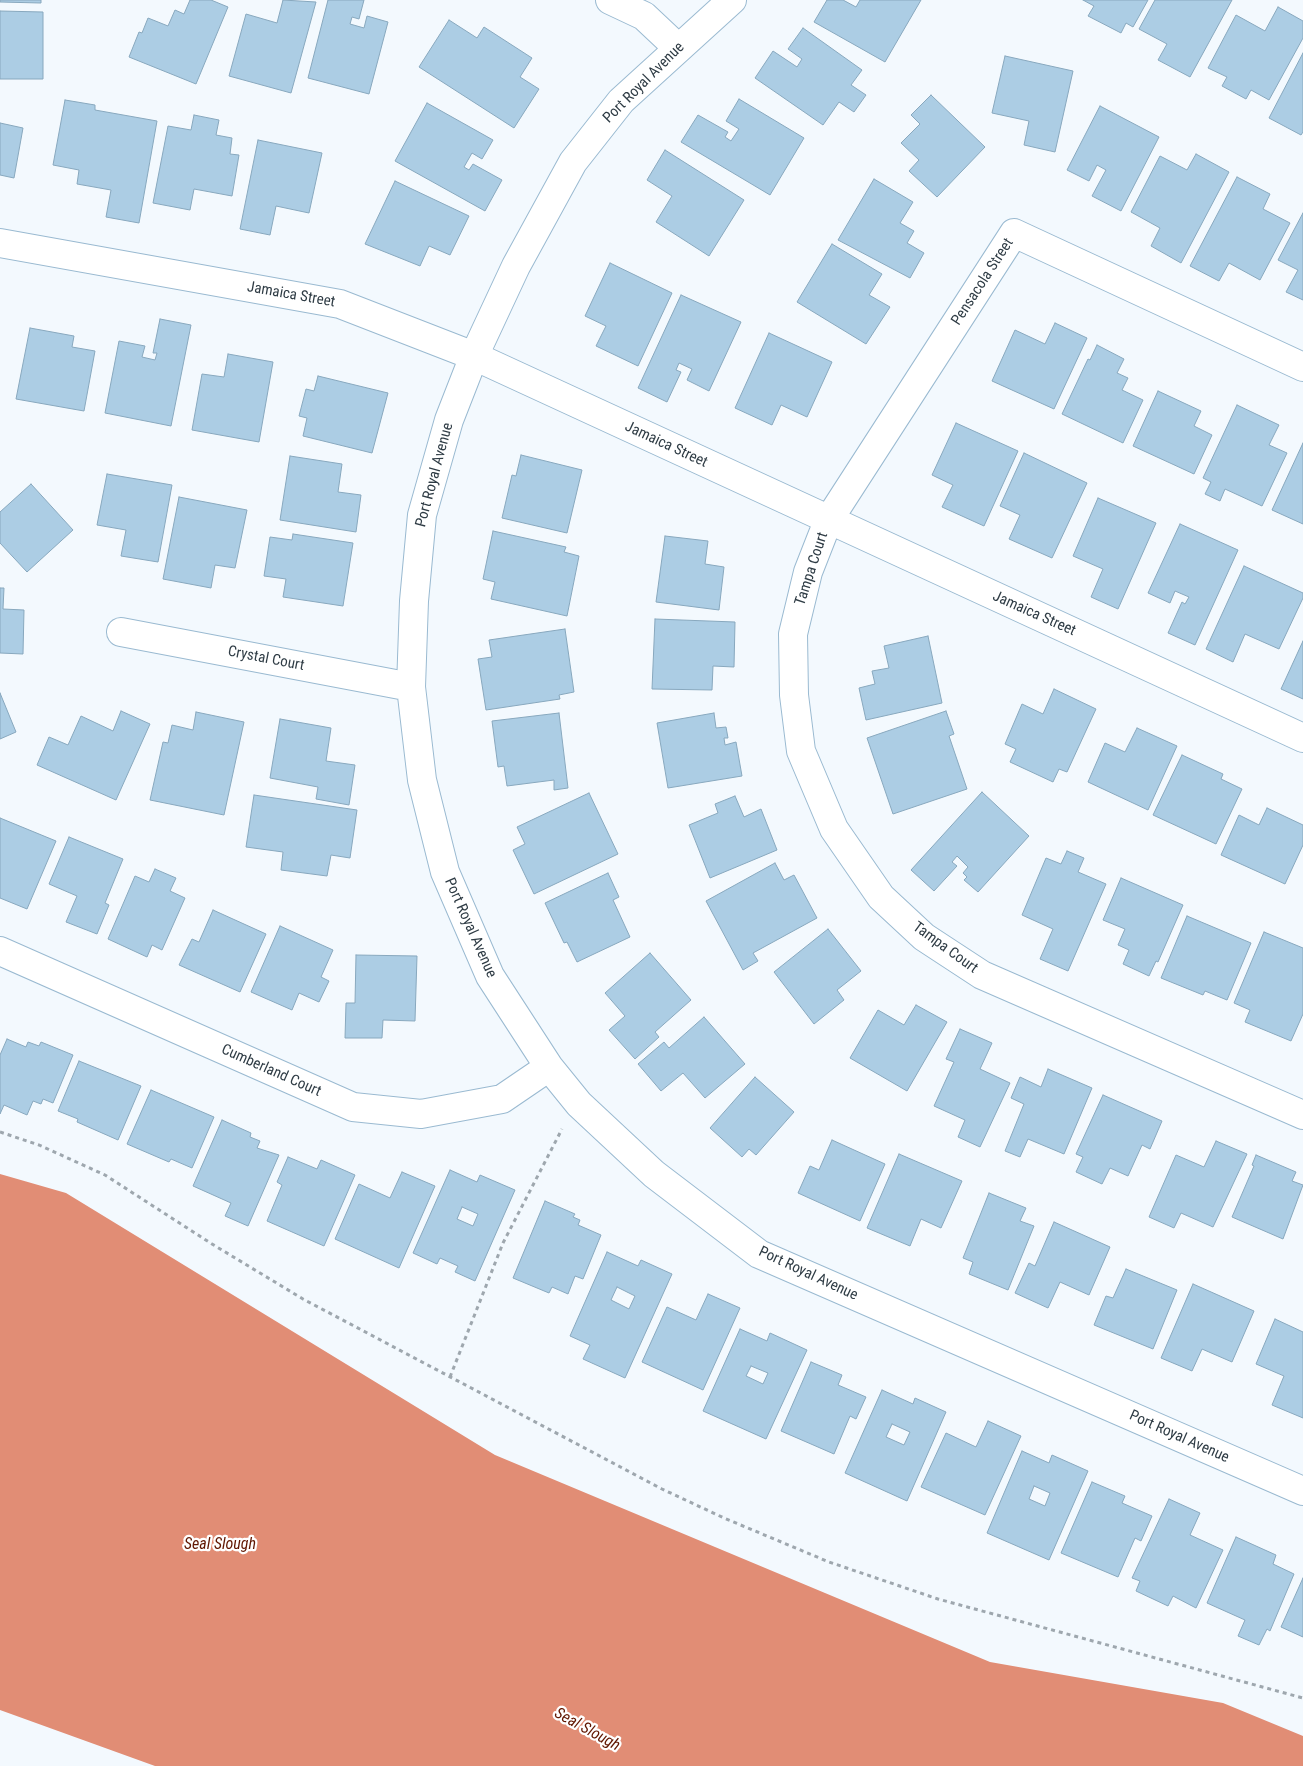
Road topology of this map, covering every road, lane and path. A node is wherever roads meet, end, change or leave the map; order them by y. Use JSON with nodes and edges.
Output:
{"nodes":[{"id":1,"x":610,"y":0,"type":"edge"},
{"id":2,"x":732,"y":0,"type":"edge"},
{"id":3,"x":678,"y":48,"type":"junction"},
{"id":4,"x":0,"y":243,"type":"edge"},
{"id":5,"x":474,"y":356,"type":"junction"},
{"id":6,"x":1303,"y":367,"type":"edge"},
{"id":7,"x":828,"y":521,"type":"junction"},
{"id":8,"x":121,"y":632,"type":"dead end"},
{"id":9,"x":411,"y":687,"type":"junction"},
{"id":10,"x":1303,"y":738,"type":"edge"},
{"id":11,"x":0,"y":951,"type":"edge"},
{"id":12,"x":549,"y":1067,"type":"junction"},
{"id":13,"x":579,"y":1104,"type":"junction"},
{"id":14,"x":1303,"y":1114,"type":"edge"},
{"id":15,"x":0,"y":1132,"type":"edge"},
{"id":16,"x":450,"y":1377,"type":"junction"},
{"id":17,"x":1303,"y":1491,"type":"edge"},
{"id":18,"x":1303,"y":1698,"type":"edge"}],
"edges":[{"from":1,"to":3,"type":"street"},
{"from":2,"to":3,"type":"street","name":"Port Royal Avenue"},
{"from":3,"to":5,"type":"street","name":"Port Royal Avenue"},
{"from":4,"to":5,"type":"street","name":"Jamaica Street"},
{"from":5,"to":7,"type":"street","name":"Jamaica Street"},
{"from":5,"to":9,"type":"street","name":"Port Royal Avenue"},
{"from":6,"to":7,"type":"street","name":"Pensacola Street"},
{"from":7,"to":10,"type":"street","name":"Jamaica Street"},
{"from":7,"to":14,"type":"street","name":"Tampa Court"},
{"from":8,"to":9,"type":"street","name":"Crystal Court"},
{"from":9,"to":12,"type":"street","name":"Port Royal Avenue"},
{"from":11,"to":12,"type":"street","name":"Cumberland Court"},
{"from":12,"to":13,"type":"street","name":"Port Royal Avenue"},
{"from":13,"to":16,"type":"path"},
{"from":13,"to":17,"type":"street","name":"Port Royal Avenue"},
{"from":15,"to":16,"type":"path"},
{"from":16,"to":18,"type":"path"}]}
